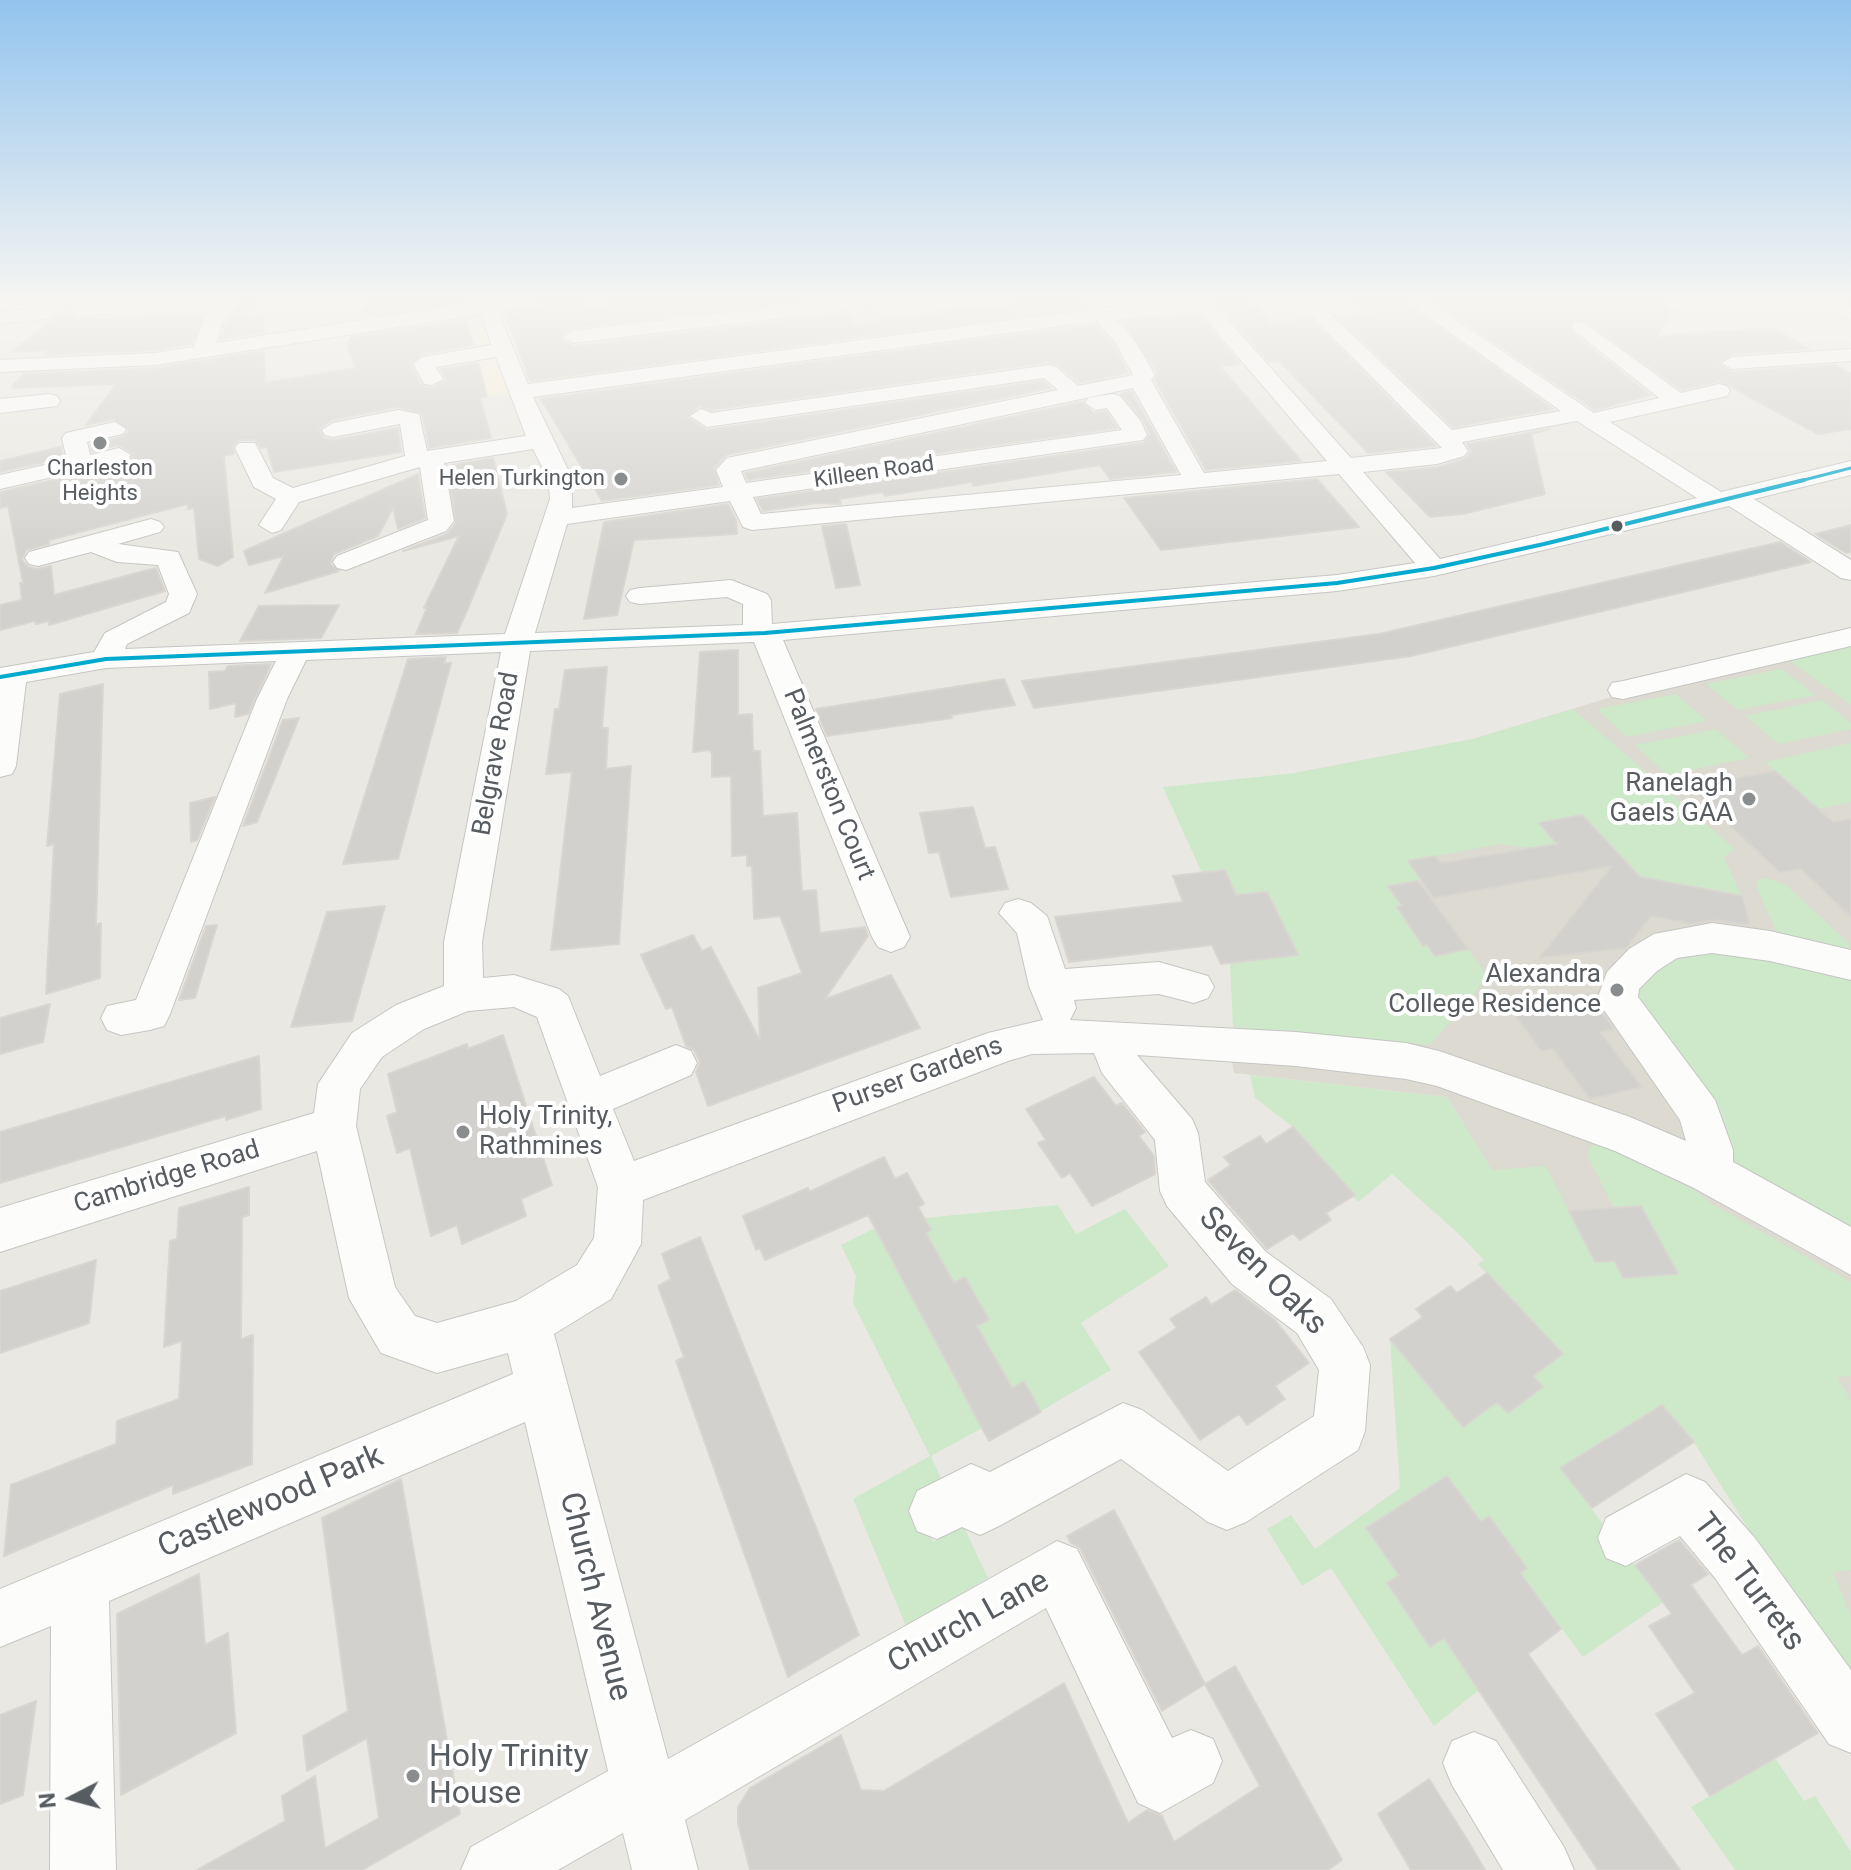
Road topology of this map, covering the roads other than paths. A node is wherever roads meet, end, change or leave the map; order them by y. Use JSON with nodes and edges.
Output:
{"nodes":[{"id":1,"x":519,"y":388,"type":"edge"},
{"id":2,"x":549,"y":388,"type":"edge"},
{"id":3,"x":679,"y":388,"type":"edge"},
{"id":4,"x":928,"y":388,"type":"edge"},
{"id":5,"x":1100,"y":388,"type":"edge"},
{"id":6,"x":1145,"y":388,"type":"edge"},
{"id":7,"x":1276,"y":388,"type":"edge"},
{"id":8,"x":1396,"y":388,"type":"edge"},
{"id":9,"x":1544,"y":388,"type":"edge"},
{"id":10,"x":1662,"y":388,"type":"edge"},
{"id":11,"x":855,"y":391,"type":"dead end"},
{"id":12,"x":1719,"y":391,"type":"dead end"},
{"id":13,"x":520,"y":392,"type":"junction"},
{"id":14,"x":49,"y":401,"type":"dead end"},
{"id":15,"x":1677,"y":401,"type":"junction"},
{"id":16,"x":1096,"y":403,"type":"dead end"},
{"id":17,"x":0,"y":406,"type":"edge"},
{"id":18,"x":701,"y":416,"type":"junction"},
{"id":19,"x":1586,"y":417,"type":"junction"},
{"id":20,"x":115,"y":429,"type":"dead end"},
{"id":21,"x":333,"y":430,"type":"dead end"},
{"id":22,"x":1447,"y":438,"type":"junction"},
{"id":23,"x":540,"y":441,"type":"junction"},
{"id":24,"x":247,"y":448,"type":"dead end"},
{"id":25,"x":119,"y":455,"type":"dead end"},
{"id":26,"x":424,"y":459,"type":"junction"},
{"id":27,"x":80,"y":464,"type":"junction"},
{"id":28,"x":1343,"y":466,"type":"junction"},
{"id":29,"x":1851,"y":468,"type":"edge"},
{"id":30,"x":1195,"y":479,"type":"junction"},
{"id":31,"x":0,"y":482,"type":"edge"},
{"id":32,"x":738,"y":494,"type":"junction"},
{"id":33,"x":290,"y":497,"type":"junction"},
{"id":34,"x":1724,"y":498,"type":"junction"},
{"id":35,"x":556,"y":518,"type":"junction"},
{"id":36,"x":272,"y":525,"type":"dead end"},
{"id":37,"x":151,"y":527,"type":"dead end"},
{"id":38,"x":94,"y":543,"type":"junction"},
{"id":39,"x":38,"y":558,"type":"dead end"},
{"id":40,"x":346,"y":562,"type":"dead end"},
{"id":41,"x":1434,"y":568,"type":"junction"},
{"id":42,"x":1851,"y":572,"type":"edge"},
{"id":43,"x":640,"y":596,"type":"dead end"},
{"id":44,"x":762,"y":633,"type":"junction"},
{"id":45,"x":1851,"y":637,"type":"edge"},
{"id":46,"x":517,"y":644,"type":"junction"},
{"id":47,"x":295,"y":652,"type":"junction"},
{"id":48,"x":106,"y":659,"type":"junction"},
{"id":49,"x":6,"y":677,"type":"edge"},
{"id":50,"x":1623,"y":690,"type":"dead end"},
{"id":51,"x":0,"y":766,"type":"edge"},
{"id":52,"x":1018,"y":913,"type":"dead end"},
{"id":53,"x":891,"y":937,"type":"dead end"},
{"id":54,"x":1851,"y":965,"type":"edge"},
{"id":55,"x":1049,"y":986,"type":"junction"},
{"id":56,"x":1194,"y":987,"type":"dead end"},
{"id":57,"x":464,"y":995,"type":"junction"},
{"id":58,"x":121,"y":1018,"type":"dead end"},
{"id":59,"x":1065,"y":1035,"type":"junction"},
{"id":60,"x":1110,"y":1036,"type":"junction"},
{"id":61,"x":676,"y":1063,"type":"dead end"},
{"id":62,"x":588,"y":1100,"type":"junction"},
{"id":63,"x":334,"y":1126,"type":"junction"},
{"id":64,"x":1710,"y":1173,"type":"junction"},
{"id":65,"x":621,"y":1187,"type":"junction"},
{"id":66,"x":0,"y":1230,"type":"edge"},
{"id":67,"x":1851,"y":1252,"type":"edge"},
{"id":68,"x":526,"y":1323,"type":"junction"},
{"id":69,"x":542,"y":1388,"type":"junction"},
{"id":70,"x":937,"y":1511,"type":"dead end"},
{"id":71,"x":1626,"y":1538,"type":"dead end"},
{"id":72,"x":80,"y":1586,"type":"junction"},
{"id":73,"x":0,"y":1618,"type":"edge"},
{"id":74,"x":1851,"y":1722,"type":"edge"},
{"id":75,"x":1191,"y":1761,"type":"dead end"},
{"id":76,"x":1474,"y":1763,"type":"dead end"},
{"id":77,"x":644,"y":1796,"type":"junction"},
{"id":78,"x":83,"y":1870,"type":"edge"},
{"id":79,"x":494,"y":1870,"type":"edge"},
{"id":80,"x":665,"y":1870,"type":"edge"},
{"id":81,"x":1541,"y":1870,"type":"edge"}],
"edges":[{"from":1,"to":13,"type":"street","name":"Belgrave Road"},
{"from":2,"to":13,"type":"street"},
{"from":3,"to":18,"type":"street"},
{"from":4,"to":18,"type":"street"},
{"from":5,"to":32,"type":"street"},
{"from":6,"to":30,"type":"street"},
{"from":7,"to":28,"type":"street"},
{"from":8,"to":22,"type":"street"},
{"from":9,"to":19,"type":"street"},
{"from":10,"to":15,"type":"street"},
{"from":11,"to":18,"type":"street"},
{"from":12,"to":15,"type":"street"},
{"from":13,"to":23,"type":"street","name":"Belgrave Road"},
{"from":14,"to":17,"type":"street"},
{"from":15,"to":19,"type":"street"},
{"from":16,"to":32,"type":"street","name":"Killeen Road"},
{"from":19,"to":22,"type":"street"},
{"from":19,"to":34,"type":"street"},
{"from":20,"to":27,"type":"street"},
{"from":21,"to":26,"type":"street"},
{"from":22,"to":28,"type":"street"},
{"from":23,"to":26,"type":"street"},
{"from":23,"to":35,"type":"street","name":"Belgrave Road"},
{"from":24,"to":33,"type":"street"},
{"from":25,"to":27,"type":"street"},
{"from":26,"to":33,"type":"street"},
{"from":26,"to":40,"type":"street"},
{"from":27,"to":31,"type":"street"},
{"from":28,"to":30,"type":"street"},
{"from":28,"to":41,"type":"street"},
{"from":29,"to":34,"type":"street"},
{"from":30,"to":32,"type":"street"},
{"from":32,"to":35,"type":"street","name":"Killeen Road"},
{"from":33,"to":36,"type":"street"},
{"from":34,"to":41,"type":"street"},
{"from":34,"to":42,"type":"street"},
{"from":35,"to":46,"type":"street","name":"Belgrave Road"},
{"from":37,"to":38,"type":"street"},
{"from":38,"to":39,"type":"street"},
{"from":38,"to":48,"type":"street"},
{"from":41,"to":44,"type":"street"},
{"from":43,"to":44,"type":"street","name":"Palmerston Court"},
{"from":44,"to":46,"type":"street"},
{"from":44,"to":53,"type":"street","name":"Palmerston Court"},
{"from":45,"to":50,"type":"street"},
{"from":46,"to":47,"type":"street"},
{"from":46,"to":57,"type":"street","name":"Belgrave Road"},
{"from":47,"to":48,"type":"street"},
{"from":47,"to":58,"type":"street"},
{"from":48,"to":49,"type":"street"},
{"from":49,"to":51,"type":"street"},
{"from":52,"to":55,"type":"street"},
{"from":54,"to":64,"type":"street"},
{"from":55,"to":56,"type":"street"},
{"from":55,"to":59,"type":"street"},
{"from":57,"to":62,"type":"street"},
{"from":57,"to":63,"type":"street"},
{"from":59,"to":60,"type":"street","name":"Purser Gardens"},
{"from":59,"to":65,"type":"street","name":"Purser Gardens"},
{"from":60,"to":64,"type":"street","name":"Purser Gardens"},
{"from":60,"to":70,"type":"street","name":"Seven Oaks"},
{"from":61,"to":62,"type":"street"},
{"from":62,"to":65,"type":"street"},
{"from":63,"to":66,"type":"street","name":"Cambridge Road"},
{"from":63,"to":68,"type":"street"},
{"from":64,"to":67,"type":"street","name":"Purser Gardens"},
{"from":65,"to":68,"type":"street"},
{"from":68,"to":69,"type":"street","name":"Church Avenue"},
{"from":69,"to":72,"type":"street","name":"Castlewood Park"},
{"from":69,"to":77,"type":"street","name":"Church Avenue"},
{"from":71,"to":74,"type":"street","name":"The Turrets"},
{"from":72,"to":73,"type":"street","name":"Castlewood Park"},
{"from":72,"to":78,"type":"street"},
{"from":75,"to":77,"type":"street","name":"Church Lane"},
{"from":76,"to":81,"type":"street"},
{"from":77,"to":79,"type":"street"},
{"from":77,"to":80,"type":"street","name":"Church Avenue"}]}
